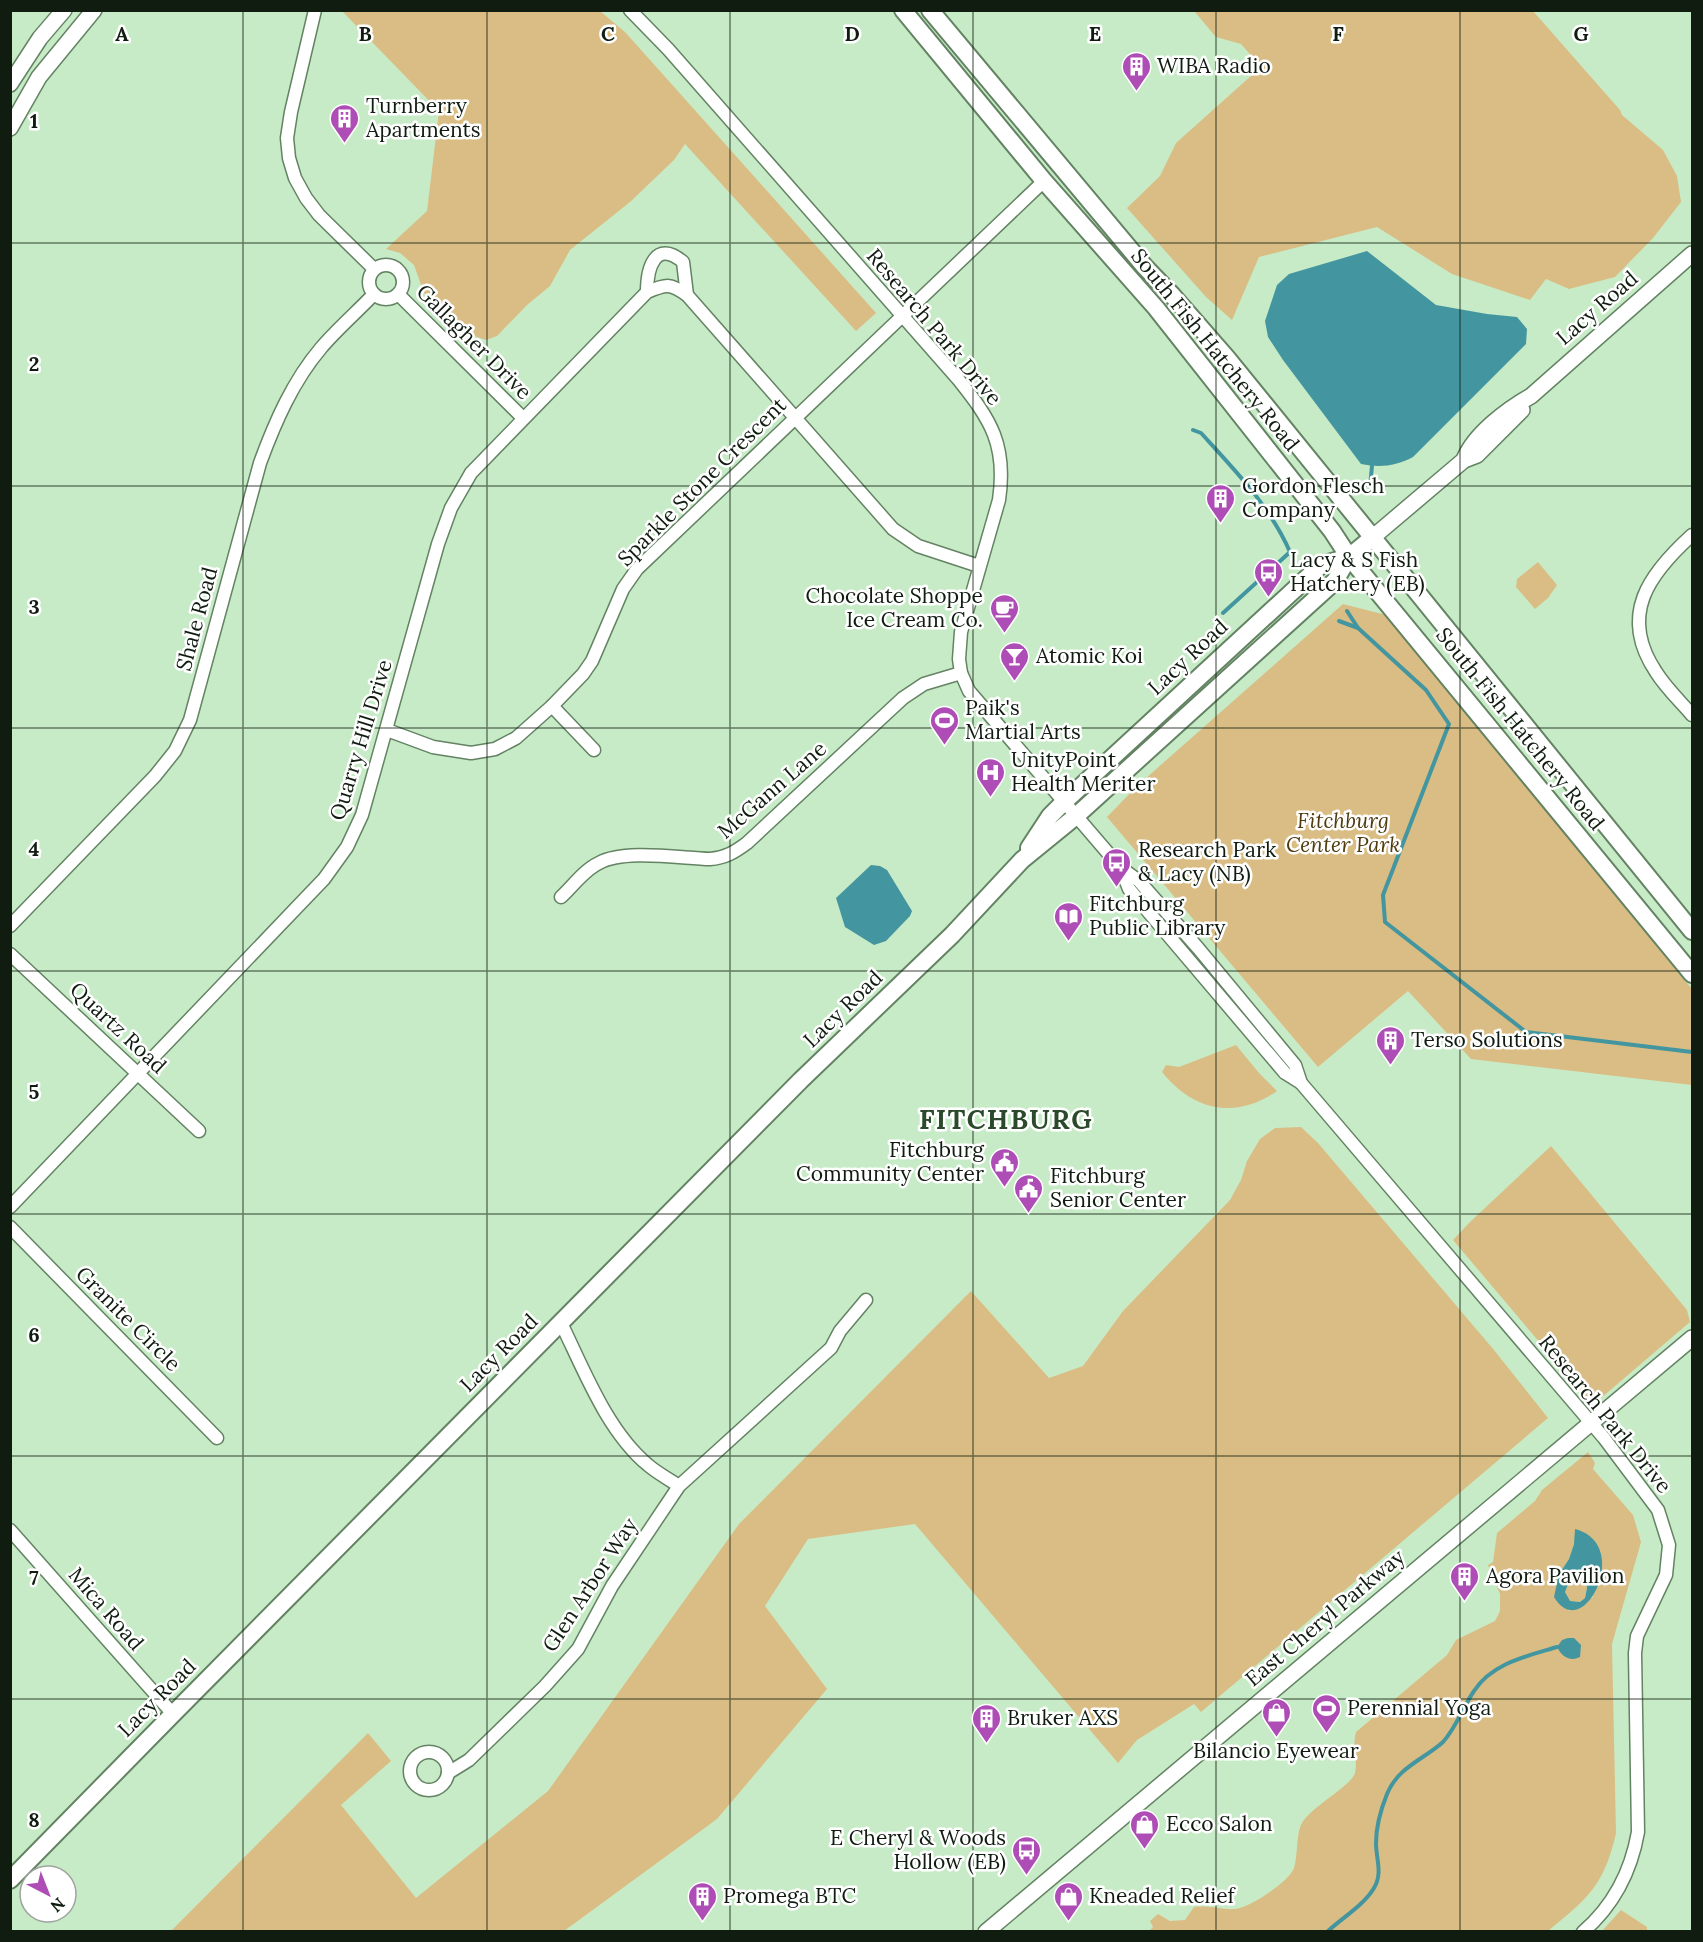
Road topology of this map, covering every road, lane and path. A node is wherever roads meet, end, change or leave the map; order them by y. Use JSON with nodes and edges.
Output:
{"nodes":[{"id":1,"x":64,"y":10,"type":"edge"},
{"id":2,"x":94,"y":10,"type":"edge"},
{"id":3,"x":315,"y":10,"type":"edge"},
{"id":4,"x":630,"y":10,"type":"edge"},
{"id":5,"x":903,"y":10,"type":"edge"},
{"id":6,"x":930,"y":10,"type":"edge"},
{"id":7,"x":10,"y":84,"type":"edge"},
{"id":8,"x":10,"y":128,"type":"edge"},
{"id":9,"x":1044,"y":181,"type":"junction"},
{"id":10,"x":1692,"y":254,"type":"edge"},
{"id":11,"x":374,"y":269,"type":"junction"},
{"id":12,"x":647,"y":292,"type":"junction"},
{"id":13,"x":374,"y":294,"type":"junction"},
{"id":14,"x":398,"y":294,"type":"junction"},
{"id":15,"x":687,"y":295,"type":"junction"},
{"id":16,"x":901,"y":316,"type":"junction"},
{"id":17,"x":794,"y":417,"type":"junction"},
{"id":18,"x":523,"y":418,"type":"junction"},
{"id":19,"x":1692,"y":536,"type":"edge"},
{"id":20,"x":1372,"y":538,"type":"junction"},
{"id":21,"x":1349,"y":557,"type":"junction"},
{"id":22,"x":980,"y":566,"type":"junction"},
{"id":23,"x":961,"y":673,"type":"junction"},
{"id":24,"x":552,"y":706,"type":"junction"},
{"id":25,"x":1692,"y":715,"type":"edge"},
{"id":26,"x":387,"y":730,"type":"junction"},
{"id":27,"x":594,"y":750,"type":"dead end"},
{"id":28,"x":1064,"y":802,"type":"junction"},
{"id":29,"x":1076,"y":816,"type":"junction"},
{"id":30,"x":1022,"y":860,"type":"junction"},
{"id":31,"x":561,"y":897,"type":"dead end"},
{"id":32,"x":10,"y":926,"type":"edge"},
{"id":33,"x":1692,"y":931,"type":"edge"},
{"id":34,"x":10,"y":954,"type":"edge"},
{"id":35,"x":1692,"y":974,"type":"edge"},
{"id":36,"x":138,"y":1074,"type":"junction"},
{"id":37,"x":199,"y":1131,"type":"dead end"},
{"id":38,"x":10,"y":1207,"type":"edge"},
{"id":39,"x":10,"y":1227,"type":"edge"},
{"id":40,"x":866,"y":1300,"type":"dead end"},
{"id":41,"x":561,"y":1323,"type":"junction"},
{"id":42,"x":1692,"y":1338,"type":"edge"},
{"id":43,"x":1591,"y":1424,"type":"junction"},
{"id":44,"x":217,"y":1438,"type":"dead end"},
{"id":45,"x":679,"y":1486,"type":"junction"},
{"id":46,"x":10,"y":1530,"type":"edge"},
{"id":47,"x":173,"y":1714,"type":"junction"},
{"id":48,"x":448,"y":1773,"type":"dead end"},
{"id":49,"x":10,"y":1880,"type":"edge"},
{"id":50,"x":991,"y":1930,"type":"edge"},
{"id":51,"x":1583,"y":1932,"type":"edge"}],
"edges":[{"from":1,"to":7,"type":"street"},
{"from":2,"to":8,"type":"street"},
{"from":3,"to":11,"type":"street"},
{"from":4,"to":16,"type":"street","name":"Research Park Drive"},
{"from":5,"to":9,"type":"main road","name":"South Fish Hatchery Road"},
{"from":6,"to":20,"type":"main road","name":"South Fish Hatchery Road"},
{"from":9,"to":16,"type":"street","name":"Sparkle Stone Crescent"},
{"from":9,"to":21,"type":"main road","name":"South Fish Hatchery Road"},
{"from":10,"to":20,"type":"street","name":"Lacy Road"},
{"from":11,"to":13,"type":"street"},
{"from":11,"to":14,"type":"street"},
{"from":12,"to":15,"type":"street","name":"Quarry Hill Drive"},
{"from":12,"to":15,"type":"street"},
{"from":12,"to":18,"type":"street","name":"Quarry Hill Drive"},
{"from":13,"to":14,"type":"street"},
{"from":13,"to":32,"type":"street","name":"Shale Road"},
{"from":14,"to":18,"type":"street","name":"Gallagher Drive"},
{"from":15,"to":17,"type":"street"},
{"from":16,"to":17,"type":"street","name":"Sparkle Stone Crescent"},
{"from":16,"to":22,"type":"street","name":"Research Park Drive"},
{"from":17,"to":22,"type":"street"},
{"from":17,"to":24,"type":"street","name":"Sparkle Stone Crescent"},
{"from":18,"to":26,"type":"street","name":"Quarry Hill Drive"},
{"from":19,"to":25,"type":"street"},
{"from":20,"to":21,"type":"main road","name":"Lacy Road"},
{"from":20,"to":33,"type":"main road","name":"South Fish Hatchery Road"},
{"from":21,"to":28,"type":"main road","name":"Lacy Road"},
{"from":21,"to":29,"type":"main road","name":"Lacy Road"},
{"from":21,"to":35,"type":"main road","name":"South Fish Hatchery Road"},
{"from":22,"to":23,"type":"street","name":"Research Park Drive"},
{"from":23,"to":28,"type":"street","name":"Research Park Drive"},
{"from":23,"to":31,"type":"street","name":"McGann Lane"},
{"from":24,"to":26,"type":"street","name":"Sparkle Stone Crescent"},
{"from":24,"to":27,"type":"street"},
{"from":26,"to":36,"type":"street","name":"Quarry Hill Drive"},
{"from":28,"to":29,"type":"street","name":"Research Park Drive"},
{"from":28,"to":30,"type":"main road","name":"Lacy Road"},
{"from":29,"to":30,"type":"main road","name":"Lacy Road"},
{"from":29,"to":43,"type":"street","name":"Research Park Drive"},
{"from":30,"to":41,"type":"main road","name":"Lacy Road"},
{"from":34,"to":36,"type":"street","name":"Quartz Road"},
{"from":36,"to":37,"type":"street","name":"Quartz Road"},
{"from":36,"to":38,"type":"street","name":"Quarry Hill Drive"},
{"from":39,"to":44,"type":"street","name":"Granite Circle"},
{"from":40,"to":45,"type":"street","name":"Glen Arbor Way"},
{"from":41,"to":45,"type":"street"},
{"from":41,"to":47,"type":"main road","name":"Lacy Road"},
{"from":42,"to":43,"type":"street","name":"East Cheryl Parkway"},
{"from":43,"to":50,"type":"street","name":"East Cheryl Parkway"},
{"from":43,"to":51,"type":"street","name":"Research Park Drive"},
{"from":45,"to":48,"type":"street","name":"Glen Arbor Way"},
{"from":46,"to":47,"type":"street","name":"Mica Road"},
{"from":47,"to":49,"type":"main road","name":"Lacy Road"}]}
